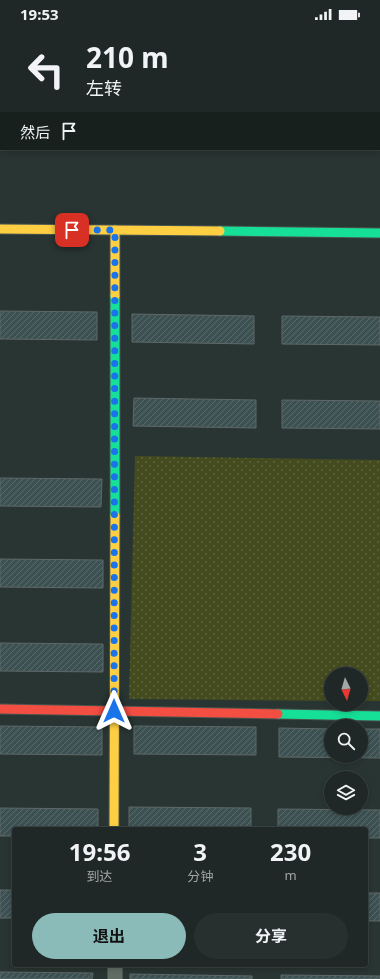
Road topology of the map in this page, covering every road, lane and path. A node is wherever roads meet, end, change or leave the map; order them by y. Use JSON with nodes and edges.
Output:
{"nodes":[{"id":1,"x":0,"y":229,"type":"edge"},
{"id":2,"x":115,"y":230,"type":"junction"},
{"id":3,"x":380,"y":233,"type":"edge"},
{"id":4,"x":0,"y":708,"type":"edge"},
{"id":5,"x":114,"y":711,"type":"junction"},
{"id":6,"x":380,"y":716,"type":"edge"},
{"id":7,"x":114,"y":827,"type":"edge"},
{"id":8,"x":114,"y":967,"type":"edge"},
{"id":9,"x":114,"y":979,"type":"edge"}],
"edges":[{"from":1,"to":2,"type":"street"},
{"from":2,"to":3,"type":"street"},
{"from":2,"to":5,"type":"street"},
{"from":4,"to":5,"type":"street"},
{"from":5,"to":6,"type":"street"},
{"from":5,"to":7,"type":"street"},
{"from":8,"to":9,"type":"street"}]}
